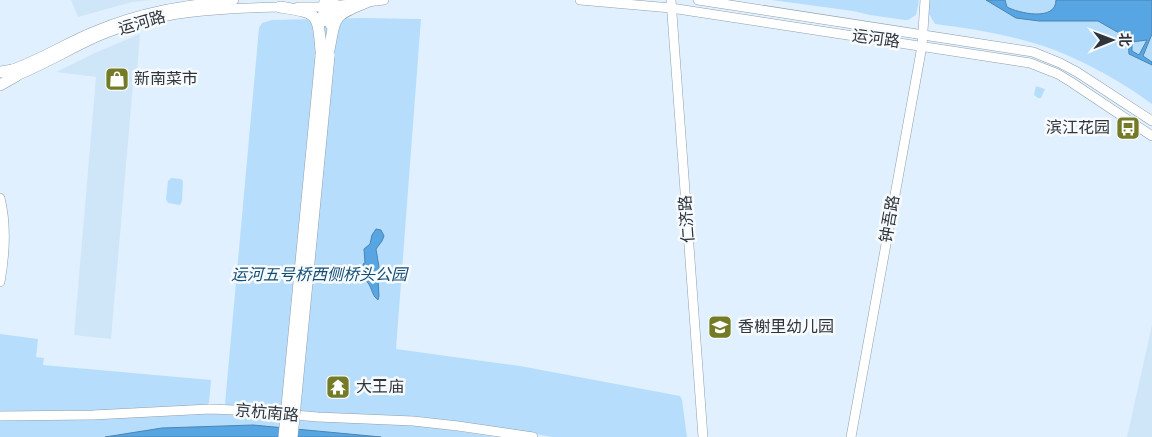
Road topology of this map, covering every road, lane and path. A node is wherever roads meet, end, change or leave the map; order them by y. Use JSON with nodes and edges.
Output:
{"nodes":[{"id":1,"x":234,"y":0,"type":"edge"},
{"id":2,"x":384,"y":0,"type":"edge"},
{"id":3,"x":580,"y":0,"type":"edge"},
{"id":4,"x":698,"y":0,"type":"edge"},
{"id":5,"x":925,"y":0,"type":"edge"},
{"id":6,"x":369,"y":1,"type":"junction"},
{"id":7,"x":328,"y":3,"type":"edge"},
{"id":8,"x":671,"y":4,"type":"edge"},
{"id":9,"x":280,"y":7,"type":"junction"},
{"id":10,"x":922,"y":34,"type":"junction"},
{"id":11,"x":922,"y":46,"type":"junction"},
{"id":12,"x":325,"y":53,"type":"junction"},
{"id":13,"x":0,"y":73,"type":"edge"},
{"id":14,"x":14,"y":73,"type":"junction"},
{"id":15,"x":0,"y":84,"type":"edge"},
{"id":16,"x":1152,"y":121,"type":"edge"},
{"id":17,"x":1152,"y":136,"type":"edge"},
{"id":18,"x":0,"y":198,"type":"edge"},
{"id":19,"x":0,"y":282,"type":"edge"},
{"id":20,"x":0,"y":416,"type":"edge"},
{"id":21,"x":284,"y":437,"type":"edge"},
{"id":22,"x":292,"y":437,"type":"edge"},
{"id":23,"x":533,"y":437,"type":"edge"},
{"id":24,"x":703,"y":437,"type":"edge"},
{"id":25,"x":851,"y":437,"type":"edge"}],
"edges":[{"from":1,"to":14,"type":"street","name":"运河路"},
{"from":2,"to":6,"type":"street","name":"运河路"},
{"from":3,"to":8,"type":"street","name":"运河路"},
{"from":4,"to":10,"type":"street","name":"运河路"},
{"from":5,"to":10,"type":"street","name":"钟吾路"},
{"from":6,"to":7,"type":"street","name":"运河路"},
{"from":6,"to":12,"type":"main road"},
{"from":7,"to":9,"type":"street","name":"运河路"},
{"from":7,"to":12,"type":"main road"},
{"from":8,"to":11,"type":"street","name":"运河路"},
{"from":8,"to":24,"type":"street","name":"仁济路"},
{"from":9,"to":12,"type":"main road"},
{"from":9,"to":14,"type":"street","name":"运河路"},
{"from":10,"to":11,"type":"street","name":"钟吾路"},
{"from":10,"to":16,"type":"street","name":"运河路"},
{"from":11,"to":17,"type":"street","name":"运河路"},
{"from":11,"to":25,"type":"street","name":"钟吾路"},
{"from":12,"to":21,"type":"main road","bridge":true},
{"from":12,"to":22,"type":"main road","bridge":true},
{"from":13,"to":14,"type":"main road"},
{"from":14,"to":15,"type":"main road"},
{"from":18,"to":19,"type":"street"},
{"from":20,"to":23,"type":"street","name":"京杭南路"}]}
